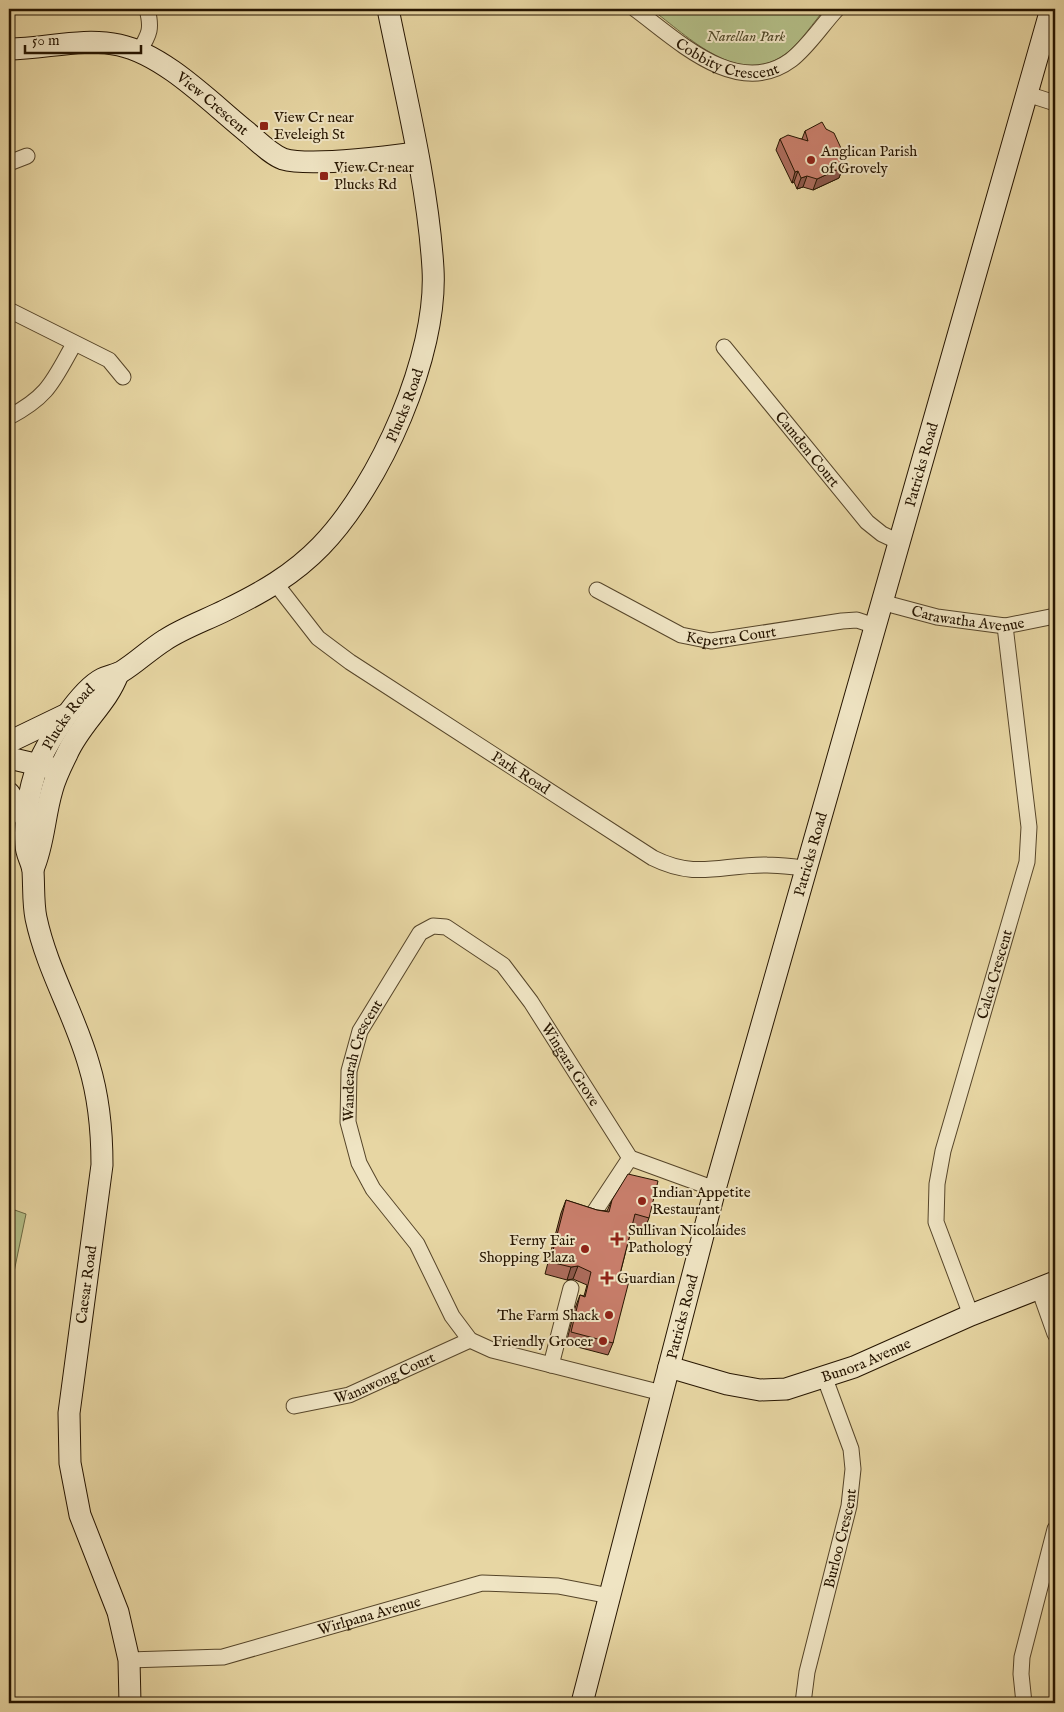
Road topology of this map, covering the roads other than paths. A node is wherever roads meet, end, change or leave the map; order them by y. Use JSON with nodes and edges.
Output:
{"nodes":[{"id":1,"x":147,"y":9,"type":"edge"},
{"id":2,"x":388,"y":9,"type":"edge"},
{"id":3,"x":635,"y":9,"type":"edge"},
{"id":4,"x":837,"y":9,"type":"edge"},
{"id":5,"x":1051,"y":9,"type":"edge"},
{"id":6,"x":9,"y":49,"type":"edge"},
{"id":7,"x":139,"y":51,"type":"junction"},
{"id":8,"x":1027,"y":94,"type":"junction"},
{"id":9,"x":1055,"y":103,"type":"edge"},
{"id":10,"x":416,"y":153,"type":"junction"},
{"id":11,"x":27,"y":156,"type":"dead end"},
{"id":12,"x":9,"y":163,"type":"edge"},
{"id":13,"x":9,"y":310,"type":"edge"},
{"id":14,"x":74,"y":344,"type":"junction"},
{"id":15,"x":724,"y":347,"type":"dead end"},
{"id":16,"x":122,"y":377,"type":"dead end"},
{"id":17,"x":9,"y":417,"type":"edge"},
{"id":18,"x":899,"y":542,"type":"junction"},
{"id":19,"x":276,"y":584,"type":"junction"},
{"id":20,"x":597,"y":590,"type":"dead end"},
{"id":21,"x":881,"y":602,"type":"junction"},
{"id":22,"x":1055,"y":616,"type":"edge"},
{"id":23,"x":875,"y":626,"type":"junction"},
{"id":24,"x":1005,"y":626,"type":"junction"},
{"id":25,"x":118,"y":674,"type":"junction"},
{"id":26,"x":68,"y":714,"type":"junction"},
{"id":27,"x":9,"y":742,"type":"edge"},
{"id":28,"x":9,"y":758,"type":"edge"},
{"id":29,"x":9,"y":772,"type":"edge"},
{"id":30,"x":47,"y":774,"type":"junction"},
{"id":31,"x":9,"y":793,"type":"edge"},
{"id":32,"x":26,"y":819,"type":"junction"},
{"id":33,"x":806,"y":868,"type":"junction"},
{"id":34,"x":33,"y":869,"type":"junction"},
{"id":35,"x":433,"y":926,"type":"joint"},
{"id":36,"x":630,"y":1158,"type":"junction"},
{"id":37,"x":715,"y":1189,"type":"junction"},
{"id":38,"x":593,"y":1214,"type":"edge"},
{"id":39,"x":1047,"y":1286,"type":"edge"},
{"id":40,"x":571,"y":1288,"type":"dead end"},
{"id":41,"x":971,"y":1315,"type":"junction"},
{"id":42,"x":1055,"y":1334,"type":"edge"},
{"id":43,"x":470,"y":1340,"type":"junction"},
{"id":44,"x":551,"y":1365,"type":"junction"},
{"id":45,"x":669,"y":1367,"type":"junction"},
{"id":46,"x":824,"y":1376,"type":"junction"},
{"id":47,"x":662,"y":1393,"type":"junction"},
{"id":48,"x":294,"y":1406,"type":"dead end"},
{"id":49,"x":1055,"y":1528,"type":"edge"},
{"id":50,"x":610,"y":1596,"type":"junction"},
{"id":51,"x":129,"y":1660,"type":"junction"},
{"id":52,"x":130,"y":1703,"type":"edge"},
{"id":53,"x":582,"y":1703,"type":"edge"},
{"id":54,"x":803,"y":1703,"type":"edge"},
{"id":55,"x":1024,"y":1703,"type":"edge"}],
"edges":[{"from":1,"to":7,"type":"street"},
{"from":2,"to":10,"type":"street","name":"Plucks Road"},
{"from":3,"to":4,"type":"street","name":"Cobbity Crescent"},
{"from":5,"to":8,"type":"street","name":"Patricks Road"},
{"from":6,"to":7,"type":"street","name":"View Crescent"},
{"from":7,"to":10,"type":"street","name":"View Crescent"},
{"from":8,"to":9,"type":"street"},
{"from":8,"to":18,"type":"street","name":"Patricks Road"},
{"from":10,"to":19,"type":"street","name":"Plucks Road"},
{"from":11,"to":12,"type":"street"},
{"from":13,"to":14,"type":"street"},
{"from":14,"to":16,"type":"street"},
{"from":14,"to":17,"type":"street"},
{"from":15,"to":18,"type":"street","name":"Camden Court"},
{"from":18,"to":21,"type":"street","name":"Patricks Road"},
{"from":19,"to":25,"type":"street","name":"Plucks Road"},
{"from":19,"to":33,"type":"street","name":"Park Road"},
{"from":20,"to":23,"type":"street","name":"Keperra Court"},
{"from":21,"to":23,"type":"street","name":"Patricks Road"},
{"from":21,"to":24,"type":"street","name":"Carawatha Avenue"},
{"from":22,"to":24,"type":"street","name":"Carawatha Avenue"},
{"from":23,"to":33,"type":"street","name":"Patricks Road"},
{"from":24,"to":41,"type":"street","name":"Calca Crescent"},
{"from":25,"to":26,"type":"street","name":"Plucks Road"},
{"from":25,"to":30,"type":"street","name":"Plucks Road"},
{"from":26,"to":27,"type":"street"},
{"from":26,"to":30,"type":"street","name":"Plucks Road"},
{"from":28,"to":30,"type":"street"},
{"from":29,"to":30,"type":"street"},
{"from":30,"to":32,"type":"street","name":"Caesar Road"},
{"from":30,"to":34,"type":"street","name":"Caesar Road"},
{"from":31,"to":32,"type":"street"},
{"from":32,"to":34,"type":"street","name":"Caesar Road"},
{"from":33,"to":37,"type":"street","name":"Patricks Road"},
{"from":34,"to":51,"type":"street","name":"Caesar Road"},
{"from":35,"to":36,"type":"street","name":"Wingara Grove"},
{"from":35,"to":43,"type":"street","name":"Wandearah Crescent"},
{"from":36,"to":37,"type":"street"},
{"from":36,"to":38,"type":"street"},
{"from":37,"to":45,"type":"street","name":"Patricks Road"},
{"from":39,"to":41,"type":"street","name":"Bunora Avenue"},
{"from":39,"to":42,"type":"street"},
{"from":40,"to":44,"type":"street"},
{"from":41,"to":46,"type":"street","name":"Bunora Avenue"},
{"from":43,"to":44,"type":"street","name":"Wandearah Crescent"},
{"from":43,"to":48,"type":"street","name":"Wanawong Court"},
{"from":44,"to":47,"type":"street","name":"Wandearah Crescent"},
{"from":45,"to":46,"type":"street","name":"Bunora Avenue"},
{"from":45,"to":47,"type":"street","name":"Patricks Road"},
{"from":46,"to":54,"type":"street","name":"Burloo Crescent"},
{"from":47,"to":50,"type":"street","name":"Patricks Road"},
{"from":49,"to":55,"type":"street"},
{"from":50,"to":51,"type":"street","name":"Wirlpana Avenue"},
{"from":50,"to":53,"type":"street","name":"Patricks Road"},
{"from":51,"to":52,"type":"street","name":"Caesar Road"}]}
